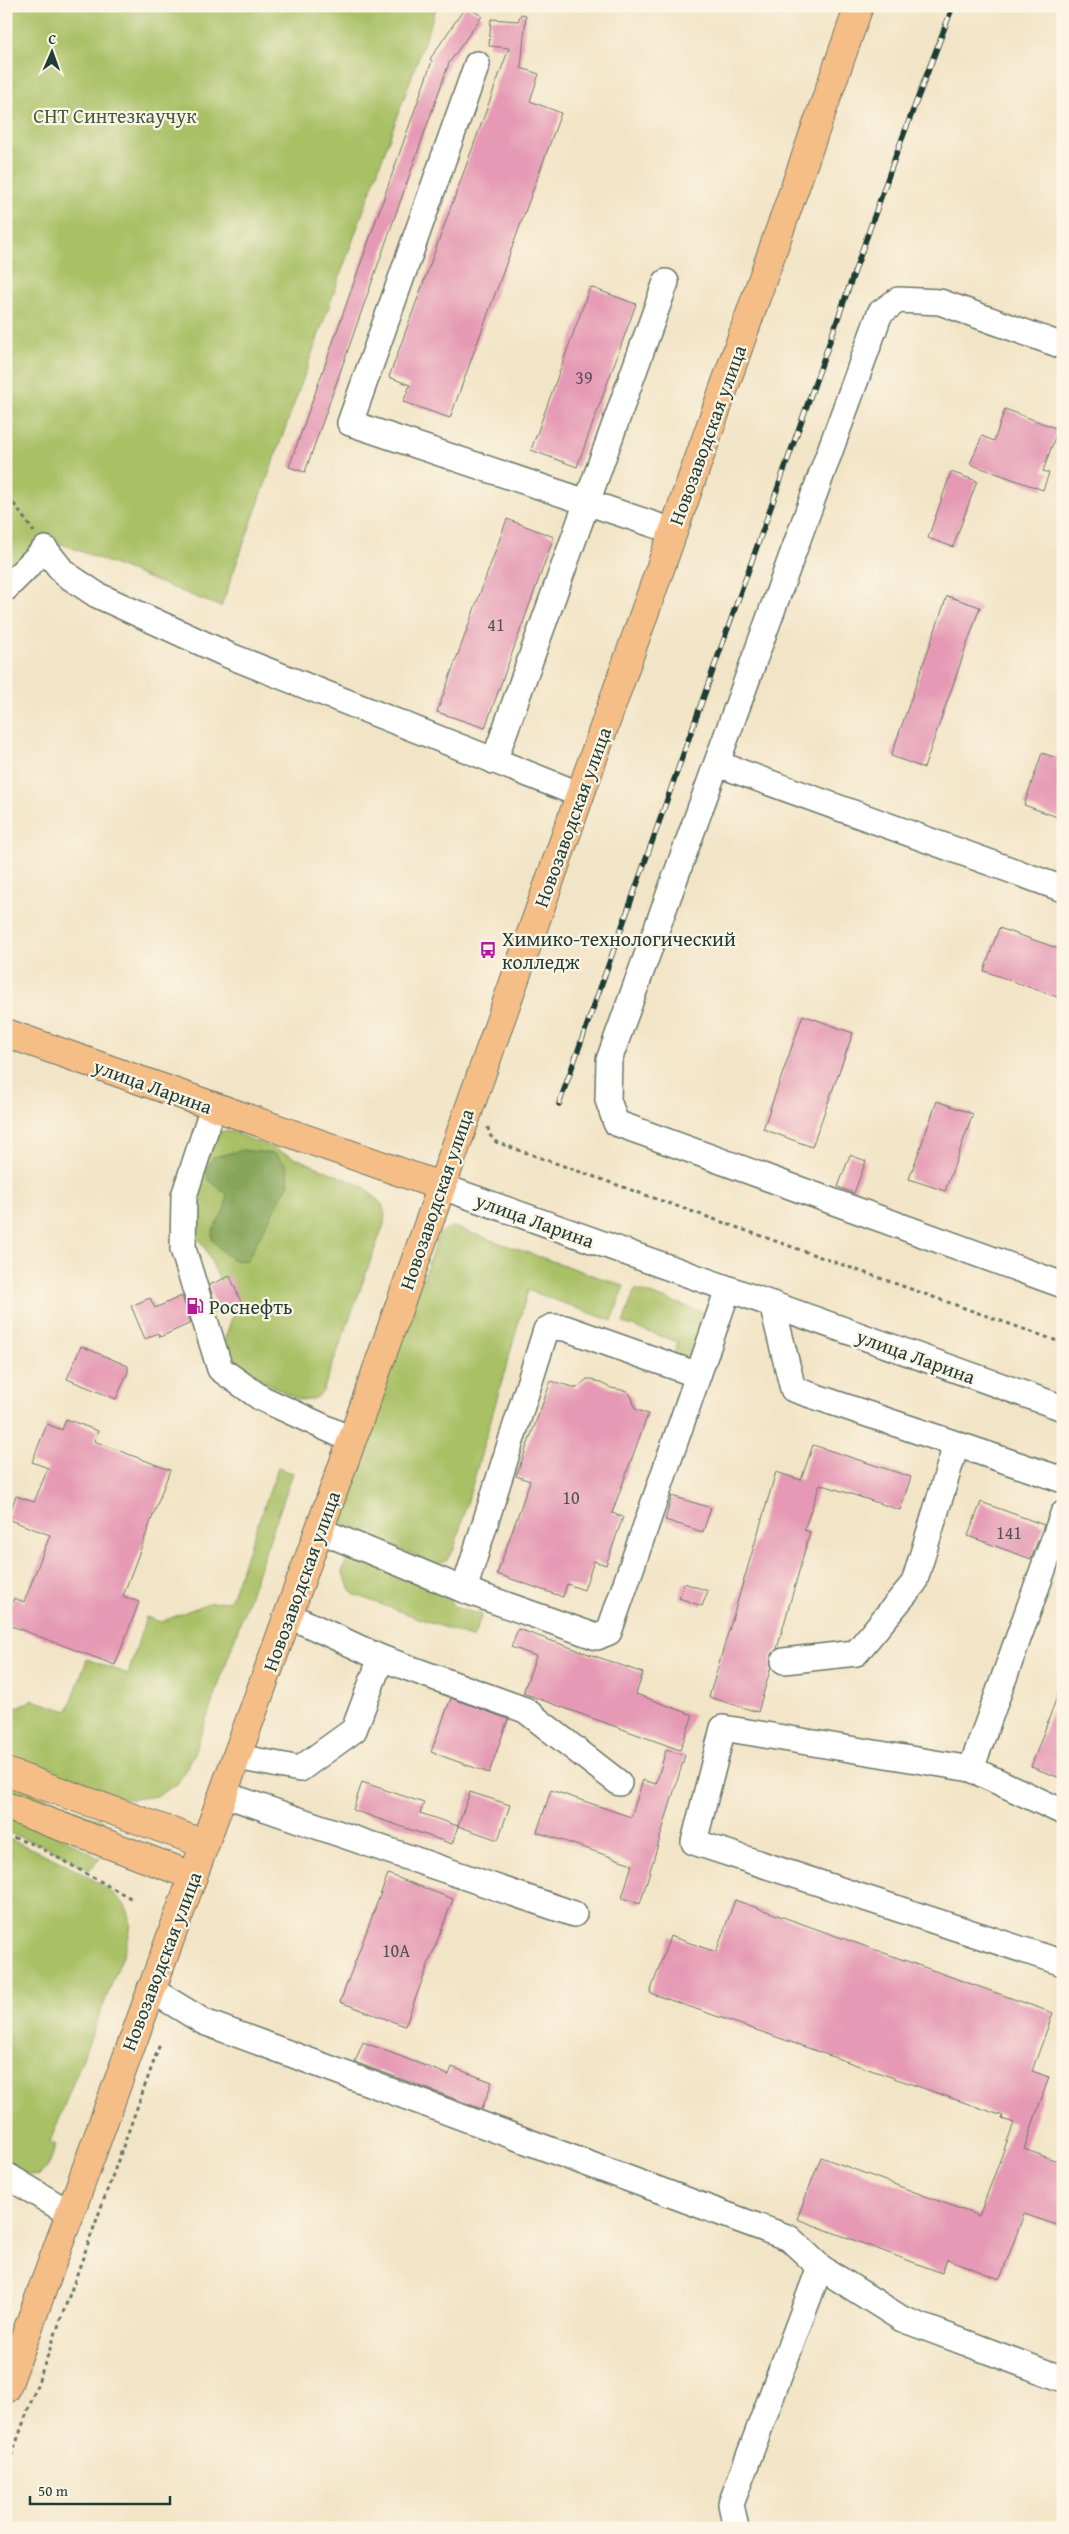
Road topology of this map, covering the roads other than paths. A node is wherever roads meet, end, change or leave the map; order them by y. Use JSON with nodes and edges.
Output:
{"nodes":[{"id":1,"x":859,"y":6,"type":"edge"},
{"id":2,"x":477,"y":64,"type":"dead end"},
{"id":3,"x":666,"y":282,"type":"dead end"},
{"id":4,"x":1063,"y":346,"type":"edge"},
{"id":5,"x":588,"y":503,"type":"junction"},
{"id":6,"x":673,"y":531,"type":"junction"},
{"id":7,"x":6,"y":588,"type":"edge"},
{"id":8,"x":494,"y":761,"type":"junction"},
{"id":9,"x":718,"y":764,"type":"junction"},
{"id":10,"x":581,"y":795,"type":"junction"},
{"id":11,"x":1063,"y":889,"type":"edge"},
{"id":12,"x":6,"y":1033,"type":"edge"},
{"id":13,"x":213,"y":1107,"type":"junction"},
{"id":14,"x":440,"y":1186,"type":"junction"},
{"id":15,"x":1063,"y":1285,"type":"edge"},
{"id":16,"x":728,"y":1289,"type":"junction"},
{"id":17,"x":772,"y":1304,"type":"junction"},
{"id":18,"x":698,"y":1375,"type":"junction"},
{"id":19,"x":1063,"y":1408,"type":"edge"},
{"id":20,"x":352,"y":1440,"type":"junction"},
{"id":21,"x":956,"y":1445,"type":"junction"},
{"id":22,"x":1063,"y":1480,"type":"edge"},
{"id":23,"x":1063,"y":1514,"type":"edge"},
{"id":24,"x":319,"y":1530,"type":"junction"},
{"id":25,"x":464,"y":1590,"type":"junction"},
{"id":26,"x":288,"y":1615,"type":"junction"},
{"id":27,"x":381,"y":1658,"type":"junction"},
{"id":28,"x":784,"y":1661,"type":"dead end"},
{"id":29,"x":237,"y":1757,"type":"junction"},
{"id":30,"x":971,"y":1769,"type":"junction"},
{"id":31,"x":6,"y":1772,"type":"edge"},
{"id":32,"x":619,"y":1783,"type":"dead end"},
{"id":33,"x":223,"y":1794,"type":"junction"},
{"id":34,"x":6,"y":1806,"type":"edge"},
{"id":35,"x":112,"y":1810,"type":"junction"},
{"id":36,"x":1063,"y":1812,"type":"edge"},
{"id":37,"x":98,"y":1840,"type":"junction"},
{"id":38,"x":205,"y":1844,"type":"junction"},
{"id":39,"x":193,"y":1876,"type":"junction"},
{"id":40,"x":574,"y":1914,"type":"dead end"},
{"id":41,"x":1063,"y":1963,"type":"edge"},
{"id":42,"x":150,"y":1989,"type":"junction"},
{"id":43,"x":6,"y":2175,"type":"edge"},
{"id":44,"x":68,"y":2214,"type":"junction"},
{"id":45,"x":820,"y":2267,"type":"junction"},
{"id":46,"x":1063,"y":2379,"type":"edge"},
{"id":47,"x":6,"y":2389,"type":"edge"},
{"id":48,"x":736,"y":2528,"type":"edge"}],
"edges":[{"from":1,"to":6,"type":"main road","name":"Новозаводская улица"},
{"from":2,"to":5,"type":"street"},
{"from":3,"to":5,"type":"street"},
{"from":4,"to":9,"type":"street"},
{"from":5,"to":6,"type":"street"},
{"from":5,"to":8,"type":"street"},
{"from":6,"to":10,"type":"main road","name":"Новозаводская улица"},
{"from":7,"to":8,"type":"street"},
{"from":8,"to":10,"type":"street"},
{"from":9,"to":11,"type":"street"},
{"from":9,"to":15,"type":"street"},
{"from":10,"to":14,"type":"main road","name":"Новозаводская улица"},
{"from":12,"to":13,"type":"main road","name":"улица Ларина"},
{"from":13,"to":14,"type":"main road","name":"улица Ларина"},
{"from":13,"to":20,"type":"street"},
{"from":14,"to":16,"type":"street","name":"улица Ларина"},
{"from":14,"to":20,"type":"main road","name":"Новозаводская улица"},
{"from":16,"to":17,"type":"street","name":"улица Ларина"},
{"from":16,"to":18,"type":"street"},
{"from":17,"to":19,"type":"street","name":"улица Ларина"},
{"from":17,"to":21,"type":"street"},
{"from":18,"to":25,"type":"street"},
{"from":18,"to":25,"type":"street"},
{"from":20,"to":24,"type":"main road","name":"Новозаводская улица"},
{"from":21,"to":22,"type":"street"},
{"from":21,"to":28,"type":"street"},
{"from":23,"to":30,"type":"street"},
{"from":24,"to":25,"type":"street"},
{"from":24,"to":26,"type":"main road","name":"Новозаводская улица"},
{"from":26,"to":27,"type":"street"},
{"from":26,"to":29,"type":"main road","name":"Новозаводская улица"},
{"from":27,"to":29,"type":"street"},
{"from":27,"to":32,"type":"street"},
{"from":29,"to":33,"type":"main road","name":"Новозаводская улица"},
{"from":30,"to":36,"type":"street"},
{"from":30,"to":41,"type":"street"},
{"from":31,"to":35,"type":"main road"},
{"from":33,"to":38,"type":"main road","name":"Новозаводская улица"},
{"from":33,"to":40,"type":"street"},
{"from":34,"to":37,"type":"main road"},
{"from":35,"to":37,"type":"main road"},
{"from":35,"to":38,"type":"main road"},
{"from":37,"to":39,"type":"main road"},
{"from":38,"to":39,"type":"main road","name":"Новозаводская улица"},
{"from":39,"to":42,"type":"main road","name":"Новозаводская улица"},
{"from":42,"to":44,"type":"main road","name":"Новозаводская улица"},
{"from":42,"to":45,"type":"street"},
{"from":43,"to":44,"type":"street"},
{"from":44,"to":47,"type":"main road","name":"Новозаводская улица"},
{"from":45,"to":46,"type":"street"},
{"from":45,"to":48,"type":"street"}]}
